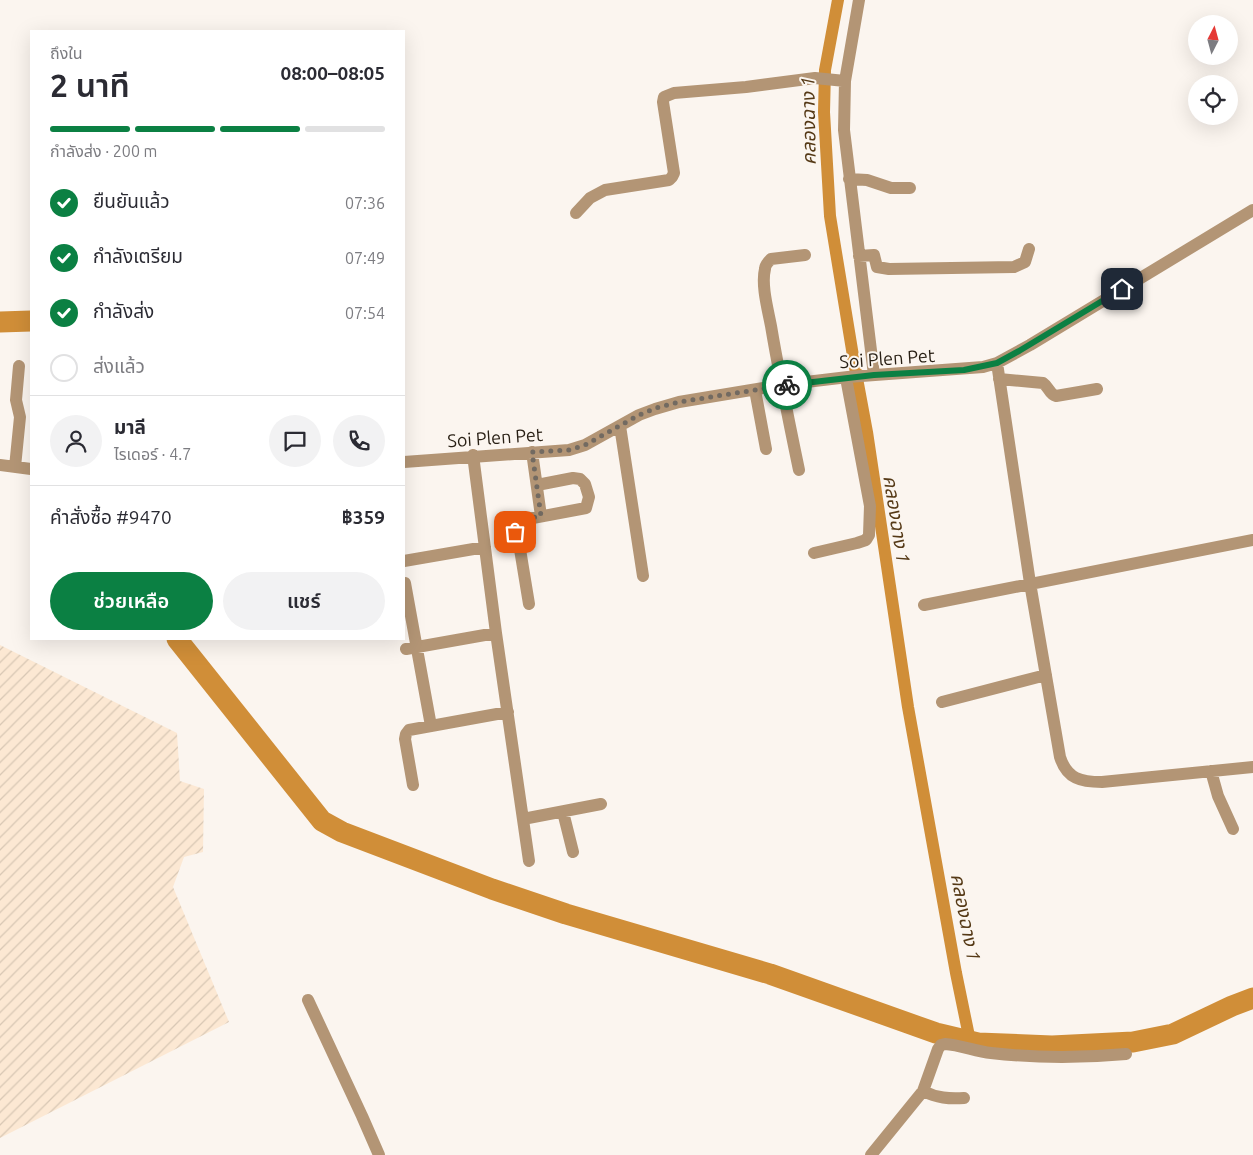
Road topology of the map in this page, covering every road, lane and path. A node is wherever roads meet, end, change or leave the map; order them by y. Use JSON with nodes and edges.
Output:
{"nodes":[{"id":1,"x":859,"y":0,"type":"edge"},
{"id":2,"x":842,"y":80,"type":"junction"},
{"id":3,"x":850,"y":179,"type":"junction"},
{"id":4,"x":910,"y":188,"type":"dead end"},
{"id":5,"x":1253,"y":210,"type":"edge"},
{"id":6,"x":576,"y":213,"type":"dead end"},
{"id":7,"x":1029,"y":249,"type":"dead end"},
{"id":8,"x":806,"y":255,"type":"dead end"},
{"id":9,"x":859,"y":256,"type":"junction"},
{"id":10,"x":997,"y":363,"type":"junction"},
{"id":11,"x":19,"y":366,"type":"dead end"},
{"id":12,"x":874,"y":375,"type":"junction"},
{"id":13,"x":847,"y":377,"type":"junction"},
{"id":14,"x":999,"y":379,"type":"junction"},
{"id":15,"x":781,"y":385,"type":"junction"},
{"id":16,"x":1097,"y":389,"type":"dead end"},
{"id":17,"x":755,"y":390,"type":"junction"},
{"id":18,"x":620,"y":426,"type":"junction"},
{"id":19,"x":766,"y":449,"type":"dead end"},
{"id":20,"x":532,"y":452,"type":"junction"},
{"id":21,"x":473,"y":456,"type":"junction"},
{"id":22,"x":405,"y":462,"type":"edge"},
{"id":23,"x":0,"y":465,"type":"edge"},
{"id":24,"x":15,"y":467,"type":"junction"},
{"id":25,"x":30,"y":469,"type":"edge"},
{"id":26,"x":799,"y":470,"type":"dead end"},
{"id":27,"x":537,"y":485,"type":"junction"},
{"id":28,"x":541,"y":516,"type":"junction"},
{"id":29,"x":1253,"y":540,"type":"edge"},
{"id":30,"x":485,"y":547,"type":"junction"},
{"id":31,"x":814,"y":553,"type":"dead end"},
{"id":32,"x":405,"y":561,"type":"edge"},
{"id":33,"x":643,"y":576,"type":"dead end"},
{"id":34,"x":406,"y":583,"type":"dead end"},
{"id":35,"x":1030,"y":583,"type":"junction"},
{"id":36,"x":529,"y":604,"type":"dead end"},
{"id":37,"x":924,"y":605,"type":"dead end"},
{"id":38,"x":496,"y":633,"type":"junction"},
{"id":39,"x":412,"y":648,"type":"junction"},
{"id":40,"x":1046,"y":676,"type":"junction"},
{"id":41,"x":942,"y":702,"type":"dead end"},
{"id":42,"x":508,"y":712,"type":"junction"},
{"id":43,"x":431,"y":726,"type":"junction"},
{"id":44,"x":1253,"y":767,"type":"edge"},
{"id":45,"x":1211,"y":771,"type":"junction"},
{"id":46,"x":413,"y":785,"type":"dead end"},
{"id":47,"x":601,"y":804,"type":"dead end"},
{"id":48,"x":563,"y":812,"type":"junction"},
{"id":49,"x":523,"y":819,"type":"junction"},
{"id":50,"x":1233,"y":830,"type":"dead end"},
{"id":51,"x":573,"y":852,"type":"dead end"},
{"id":52,"x":529,"y":861,"type":"dead end"},
{"id":53,"x":308,"y":1000,"type":"dead end"},
{"id":54,"x":1126,"y":1054,"type":"dead end"},
{"id":55,"x":923,"y":1092,"type":"junction"},
{"id":56,"x":964,"y":1098,"type":"dead end"},
{"id":57,"x":379,"y":1155,"type":"edge"},
{"id":58,"x":871,"y":1155,"type":"edge"}],
"edges":[{"from":1,"to":2,"type":"street"},
{"from":2,"to":3,"type":"street"},
{"from":2,"to":6,"type":"street"},
{"from":3,"to":4,"type":"street"},
{"from":3,"to":9,"type":"street"},
{"from":5,"to":10,"type":"street","name":"Soi Plen Pet"},
{"from":7,"to":9,"type":"street"},
{"from":8,"to":15,"type":"street"},
{"from":9,"to":12,"type":"street"},
{"from":10,"to":12,"type":"street","name":"Soi Plen Pet"},
{"from":10,"to":14,"type":"street"},
{"from":11,"to":24,"type":"street"},
{"from":12,"to":13,"type":"street","name":"Soi Plen Pet"},
{"from":13,"to":15,"type":"street","name":"Soi Plen Pet"},
{"from":13,"to":31,"type":"street"},
{"from":14,"to":16,"type":"street"},
{"from":14,"to":35,"type":"street"},
{"from":15,"to":17,"type":"street","name":"Soi Plen Pet"},
{"from":15,"to":26,"type":"street"},
{"from":17,"to":18,"type":"street","name":"Soi Plen Pet"},
{"from":17,"to":19,"type":"street"},
{"from":18,"to":20,"type":"street","name":"Soi Plen Pet"},
{"from":18,"to":33,"type":"street"},
{"from":20,"to":21,"type":"street","name":"Soi Plen Pet"},
{"from":20,"to":27,"type":"street"},
{"from":21,"to":22,"type":"street","name":"Soi Plen Pet"},
{"from":21,"to":30,"type":"street"},
{"from":23,"to":24,"type":"street"},
{"from":24,"to":25,"type":"street"},
{"from":27,"to":28,"type":"street"},
{"from":27,"to":28,"type":"street"},
{"from":28,"to":36,"type":"street"},
{"from":29,"to":35,"type":"street"},
{"from":30,"to":32,"type":"street"},
{"from":30,"to":38,"type":"street"},
{"from":34,"to":39,"type":"street"},
{"from":35,"to":37,"type":"street"},
{"from":35,"to":40,"type":"street"},
{"from":38,"to":39,"type":"street"},
{"from":38,"to":42,"type":"street"},
{"from":39,"to":43,"type":"street"},
{"from":40,"to":41,"type":"street"},
{"from":40,"to":45,"type":"street"},
{"from":42,"to":43,"type":"street"},
{"from":42,"to":49,"type":"street"},
{"from":43,"to":46,"type":"street"},
{"from":44,"to":45,"type":"street"},
{"from":45,"to":50,"type":"street"},
{"from":47,"to":48,"type":"street"},
{"from":48,"to":49,"type":"street"},
{"from":48,"to":51,"type":"street"},
{"from":49,"to":52,"type":"street"},
{"from":53,"to":57,"type":"street"},
{"from":54,"to":55,"type":"street"},
{"from":55,"to":56,"type":"street"},
{"from":55,"to":58,"type":"street"}]}
